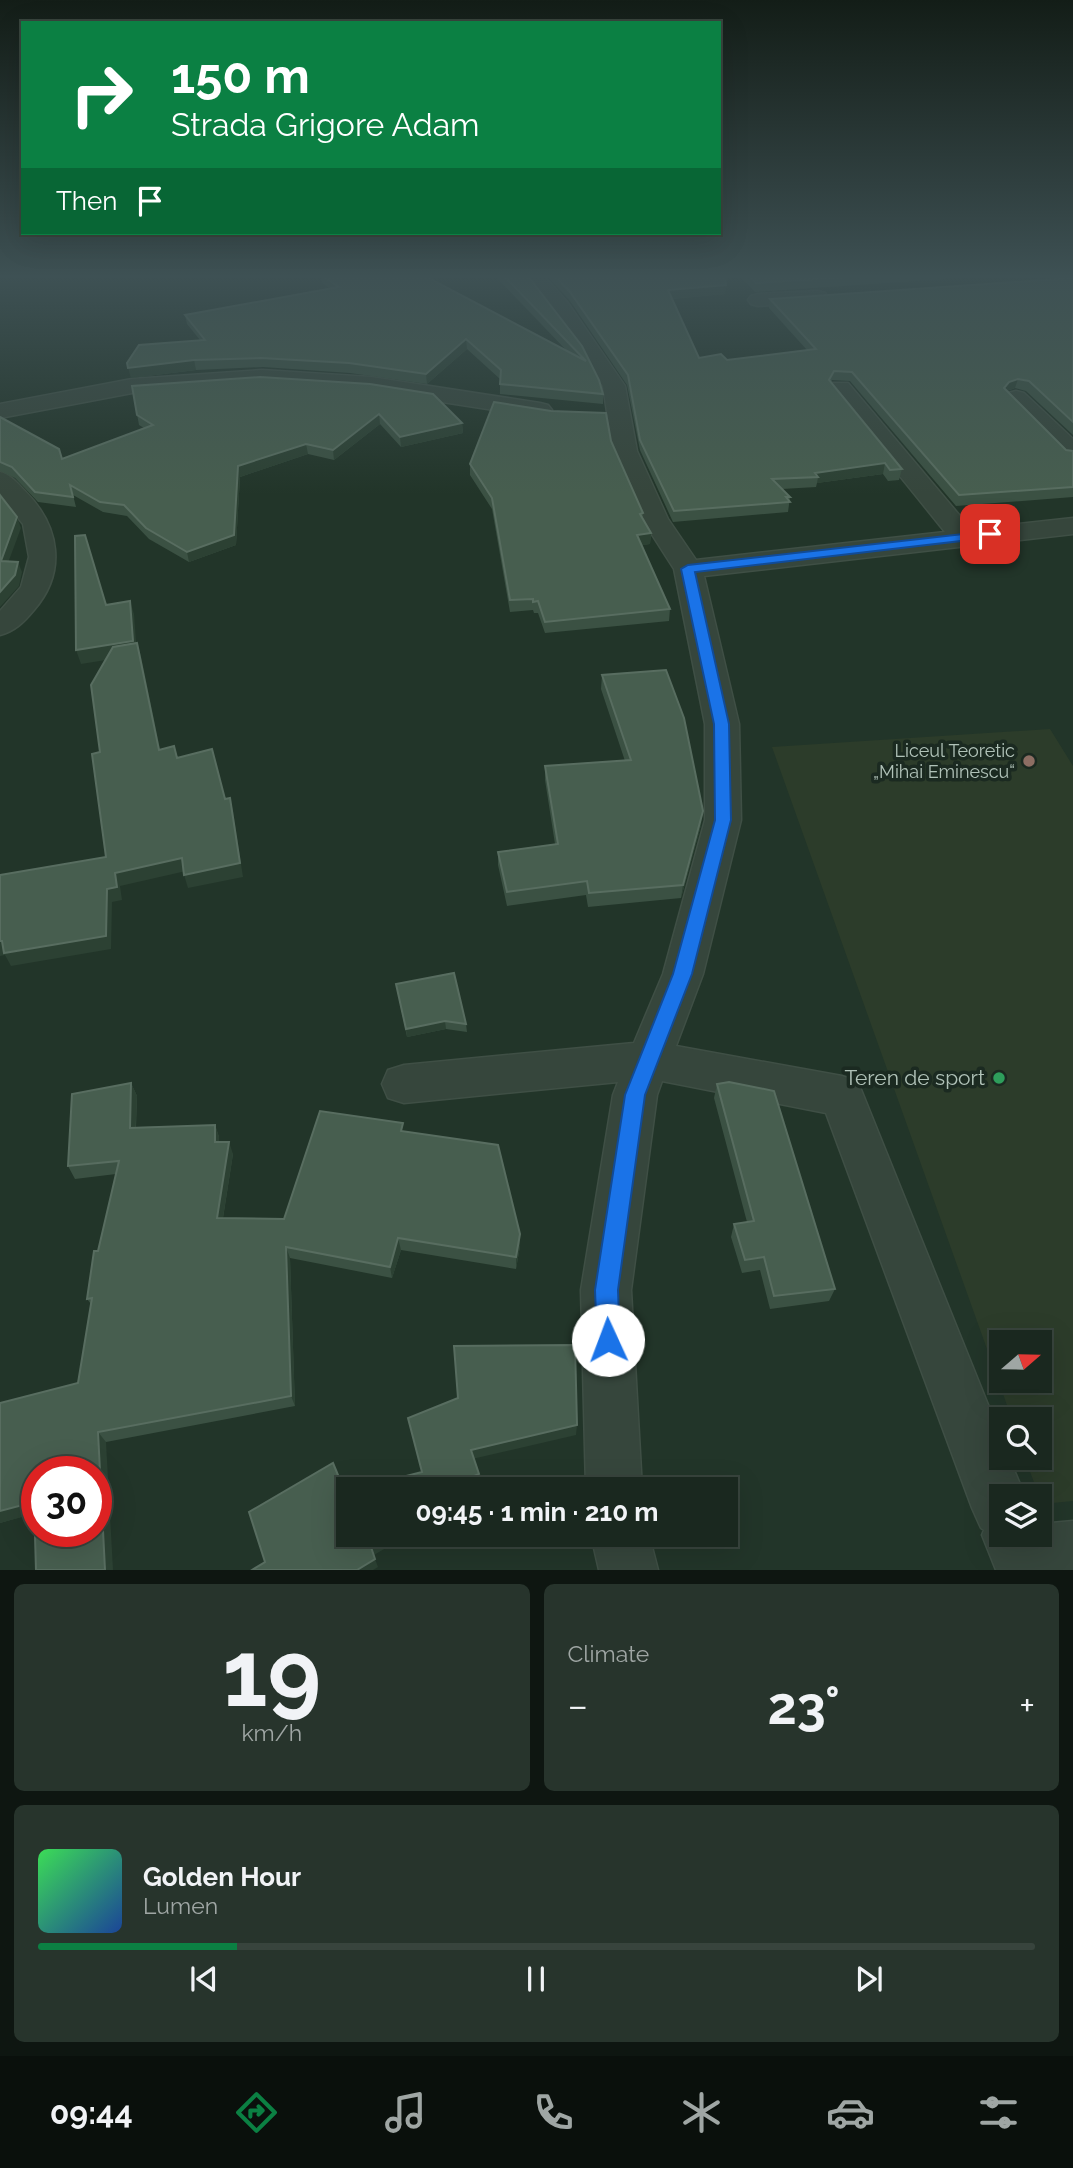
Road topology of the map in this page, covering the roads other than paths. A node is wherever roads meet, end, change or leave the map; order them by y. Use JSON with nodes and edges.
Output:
{"nodes":[{"id":1,"x":589,"y":348,"type":"edge"},
{"id":2,"x":840,"y":388,"type":"edge"},
{"id":3,"x":1016,"y":398,"type":"edge"},
{"id":4,"x":0,"y":411,"type":"edge"},
{"id":5,"x":565,"y":412,"type":"edge"},
{"id":6,"x":1073,"y":453,"type":"edge"},
{"id":7,"x":0,"y":480,"type":"edge"},
{"id":8,"x":1073,"y":526,"type":"edge"},
{"id":9,"x":963,"y":537,"type":"junction"},
{"id":10,"x":688,"y":569,"type":"junction"},
{"id":11,"x":0,"y":626,"type":"edge"},
{"id":12,"x":649,"y":1060,"type":"junction"},
{"id":13,"x":404,"y":1084,"type":"dead end"},
{"id":14,"x":614,"y":1477,"type":"edge"},
{"id":15,"x":992,"y":1484,"type":"edge"},
{"id":16,"x":623,"y":1547,"type":"edge"},
{"id":17,"x":1016,"y":1547,"type":"edge"},
{"id":18,"x":1073,"y":1550,"type":"edge"},
{"id":19,"x":629,"y":1570,"type":"edge"}],
"edges":[{"from":1,"to":10,"type":"street"},
{"from":2,"to":9,"type":"street"},
{"from":3,"to":6,"type":"street"},
{"from":4,"to":5,"type":"street"},
{"from":7,"to":11,"type":"street"},
{"from":8,"to":9,"type":"street"},
{"from":9,"to":10,"type":"street"},
{"from":10,"to":12,"type":"street"},
{"from":12,"to":13,"type":"street"},
{"from":12,"to":14,"type":"street"},
{"from":12,"to":15,"type":"street"},
{"from":16,"to":19,"type":"street"},
{"from":17,"to":18,"type":"street"}]}
